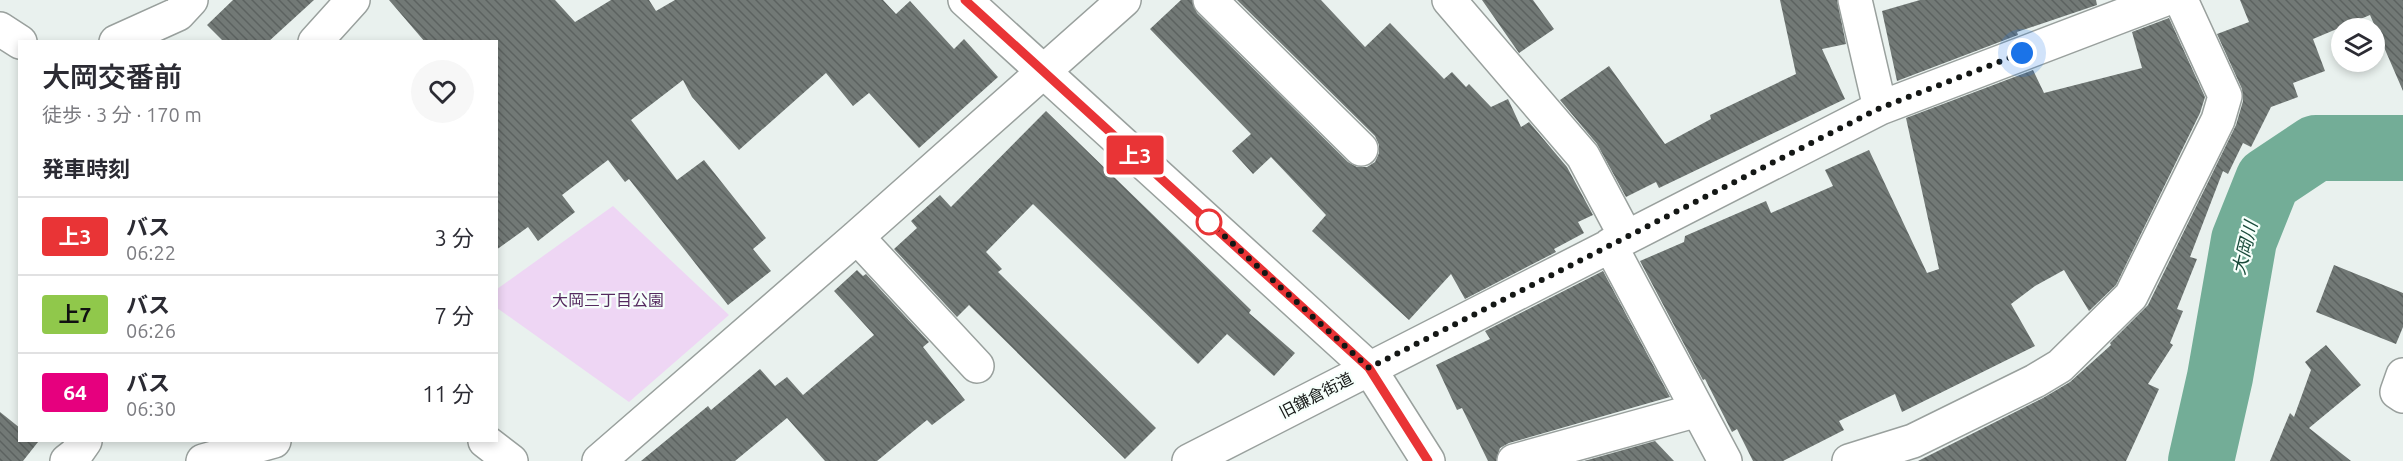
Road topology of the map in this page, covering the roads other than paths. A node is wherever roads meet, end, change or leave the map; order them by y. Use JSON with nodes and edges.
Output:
{"nodes":[{"id":1,"x":191,"y":0,"type":"edge"},
{"id":2,"x":353,"y":0,"type":"edge"},
{"id":3,"x":965,"y":0,"type":"edge"},
{"id":4,"x":1124,"y":0,"type":"edge"},
{"id":5,"x":1210,"y":0,"type":"edge"},
{"id":6,"x":1449,"y":0,"type":"edge"},
{"id":7,"x":1855,"y":0,"type":"edge"},
{"id":8,"x":2163,"y":0,"type":"edge"},
{"id":9,"x":2181,"y":0,"type":"edge"},
{"id":10,"x":0,"y":29,"type":"edge"},
{"id":11,"x":120,"y":40,"type":"edge"},
{"id":12,"x":317,"y":40,"type":"edge"},
{"id":13,"x":18,"y":41,"type":"edge"},
{"id":14,"x":1043,"y":71,"type":"junction"},
{"id":15,"x":1880,"y":108,"type":"junction"},
{"id":16,"x":1361,"y":149,"type":"dead end"},
{"id":17,"x":857,"y":237,"type":"junction"},
{"id":18,"x":1618,"y":241,"type":"junction"},
{"id":19,"x":977,"y":366,"type":"dead end"},
{"id":20,"x":1369,"y":368,"type":"junction"},
{"id":21,"x":2403,"y":375,"type":"edge"},
{"id":22,"x":2403,"y":396,"type":"edge"},
{"id":23,"x":1698,"y":410,"type":"junction"},
{"id":24,"x":84,"y":442,"type":"edge"},
{"id":25,"x":85,"y":442,"type":"edge"},
{"id":26,"x":270,"y":442,"type":"edge"},
{"id":27,"x":486,"y":442,"type":"edge"},
{"id":28,"x":67,"y":461,"type":"edge"},
{"id":29,"x":94,"y":461,"type":"edge"},
{"id":30,"x":203,"y":461,"type":"edge"},
{"id":31,"x":511,"y":461,"type":"edge"},
{"id":32,"x":599,"y":461,"type":"edge"},
{"id":33,"x":1189,"y":461,"type":"edge"},
{"id":34,"x":1428,"y":461,"type":"edge"},
{"id":35,"x":1514,"y":461,"type":"edge"},
{"id":36,"x":1725,"y":461,"type":"edge"},
{"id":37,"x":1849,"y":461,"type":"edge"}],
"edges":[{"from":1,"to":11,"type":"street"},
{"from":2,"to":12,"type":"street"},
{"from":3,"to":14,"type":"street"},
{"from":4,"to":14,"type":"street"},
{"from":5,"to":16,"type":"street"},
{"from":6,"to":18,"type":"street"},
{"from":7,"to":15,"type":"street"},
{"from":8,"to":15,"type":"street","name":"旧鎌倉街道"},
{"from":9,"to":37,"type":"street"},
{"from":10,"to":13,"type":"street"},
{"from":14,"to":17,"type":"street"},
{"from":14,"to":20,"type":"street"},
{"from":15,"to":18,"type":"street","name":"旧鎌倉街道"},
{"from":17,"to":19,"type":"street"},
{"from":17,"to":32,"type":"street"},
{"from":18,"to":20,"type":"street","name":"旧鎌倉街道"},
{"from":18,"to":23,"type":"street"},
{"from":20,"to":33,"type":"street","name":"旧鎌倉街道"},
{"from":20,"to":34,"type":"street"},
{"from":21,"to":22,"type":"street"},
{"from":23,"to":35,"type":"street"},
{"from":23,"to":36,"type":"street"},
{"from":24,"to":28,"type":"street"},
{"from":25,"to":29,"type":"street"},
{"from":26,"to":30,"type":"street"},
{"from":27,"to":31,"type":"street"}]}
